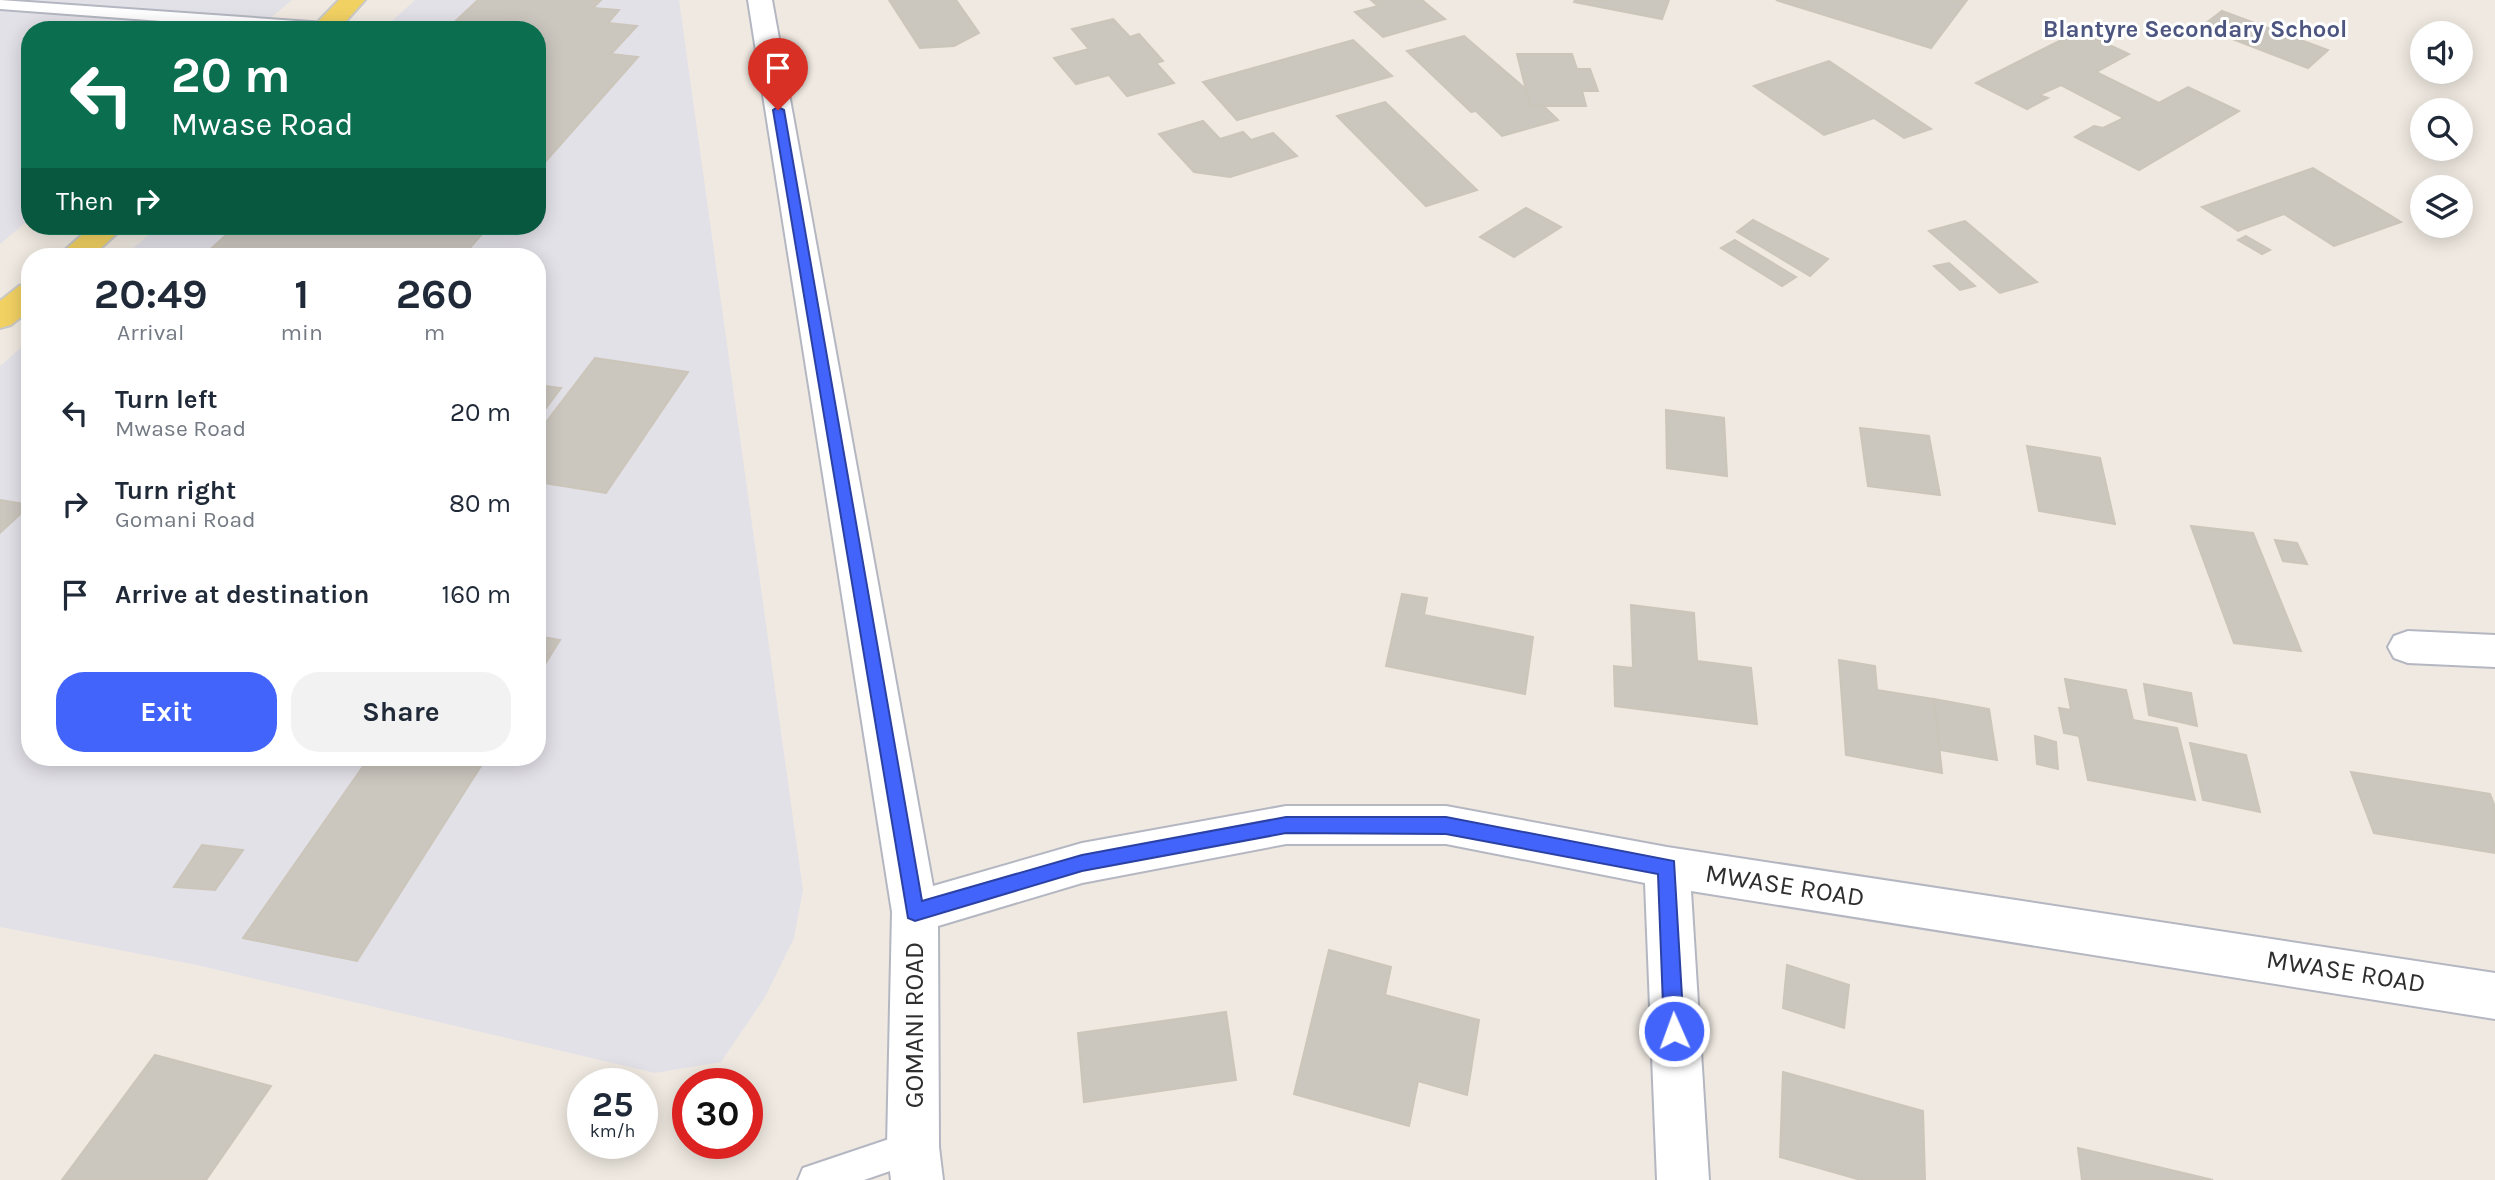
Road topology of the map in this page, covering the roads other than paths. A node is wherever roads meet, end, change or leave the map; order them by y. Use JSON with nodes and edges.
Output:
{"nodes":[{"id":1,"x":353,"y":0,"type":"edge"},
{"id":2,"x":760,"y":0,"type":"edge"},
{"id":3,"x":0,"y":4,"type":"edge"},
{"id":4,"x":220,"y":21,"type":"edge"},
{"id":5,"x":332,"y":21,"type":"edge"},
{"id":6,"x":99,"y":235,"type":"edge"},
{"id":7,"x":83,"y":248,"type":"edge"},
{"id":8,"x":21,"y":300,"type":"edge"},
{"id":9,"x":0,"y":318,"type":"edge"},
{"id":10,"x":2408,"y":647,"type":"dead end"},
{"id":11,"x":2495,"y":650,"type":"edge"},
{"id":12,"x":1667,"y":867,"type":"junction"},
{"id":13,"x":915,"y":912,"type":"junction"},
{"id":14,"x":2495,"y":996,"type":"edge"},
{"id":15,"x":915,"y":1164,"type":"edge"},
{"id":16,"x":815,"y":1180,"type":"edge"},
{"id":17,"x":1683,"y":1180,"type":"edge"}],
"edges":[{"from":1,"to":5,"type":"main road"},
{"from":2,"to":13,"type":"street","name":"GOMANI ROAD"},
{"from":3,"to":4,"type":"lane"},
{"from":6,"to":7,"type":"main road"},
{"from":8,"to":9,"type":"main road"},
{"from":10,"to":11,"type":"street"},
{"from":12,"to":13,"type":"street","name":"MWASE ROAD"},
{"from":12,"to":14,"type":"street","name":"MWASE ROAD"},
{"from":12,"to":17,"type":"street"},
{"from":13,"to":15,"type":"street","name":"GOMANI ROAD"},
{"from":15,"to":16,"type":"lane"}]}
